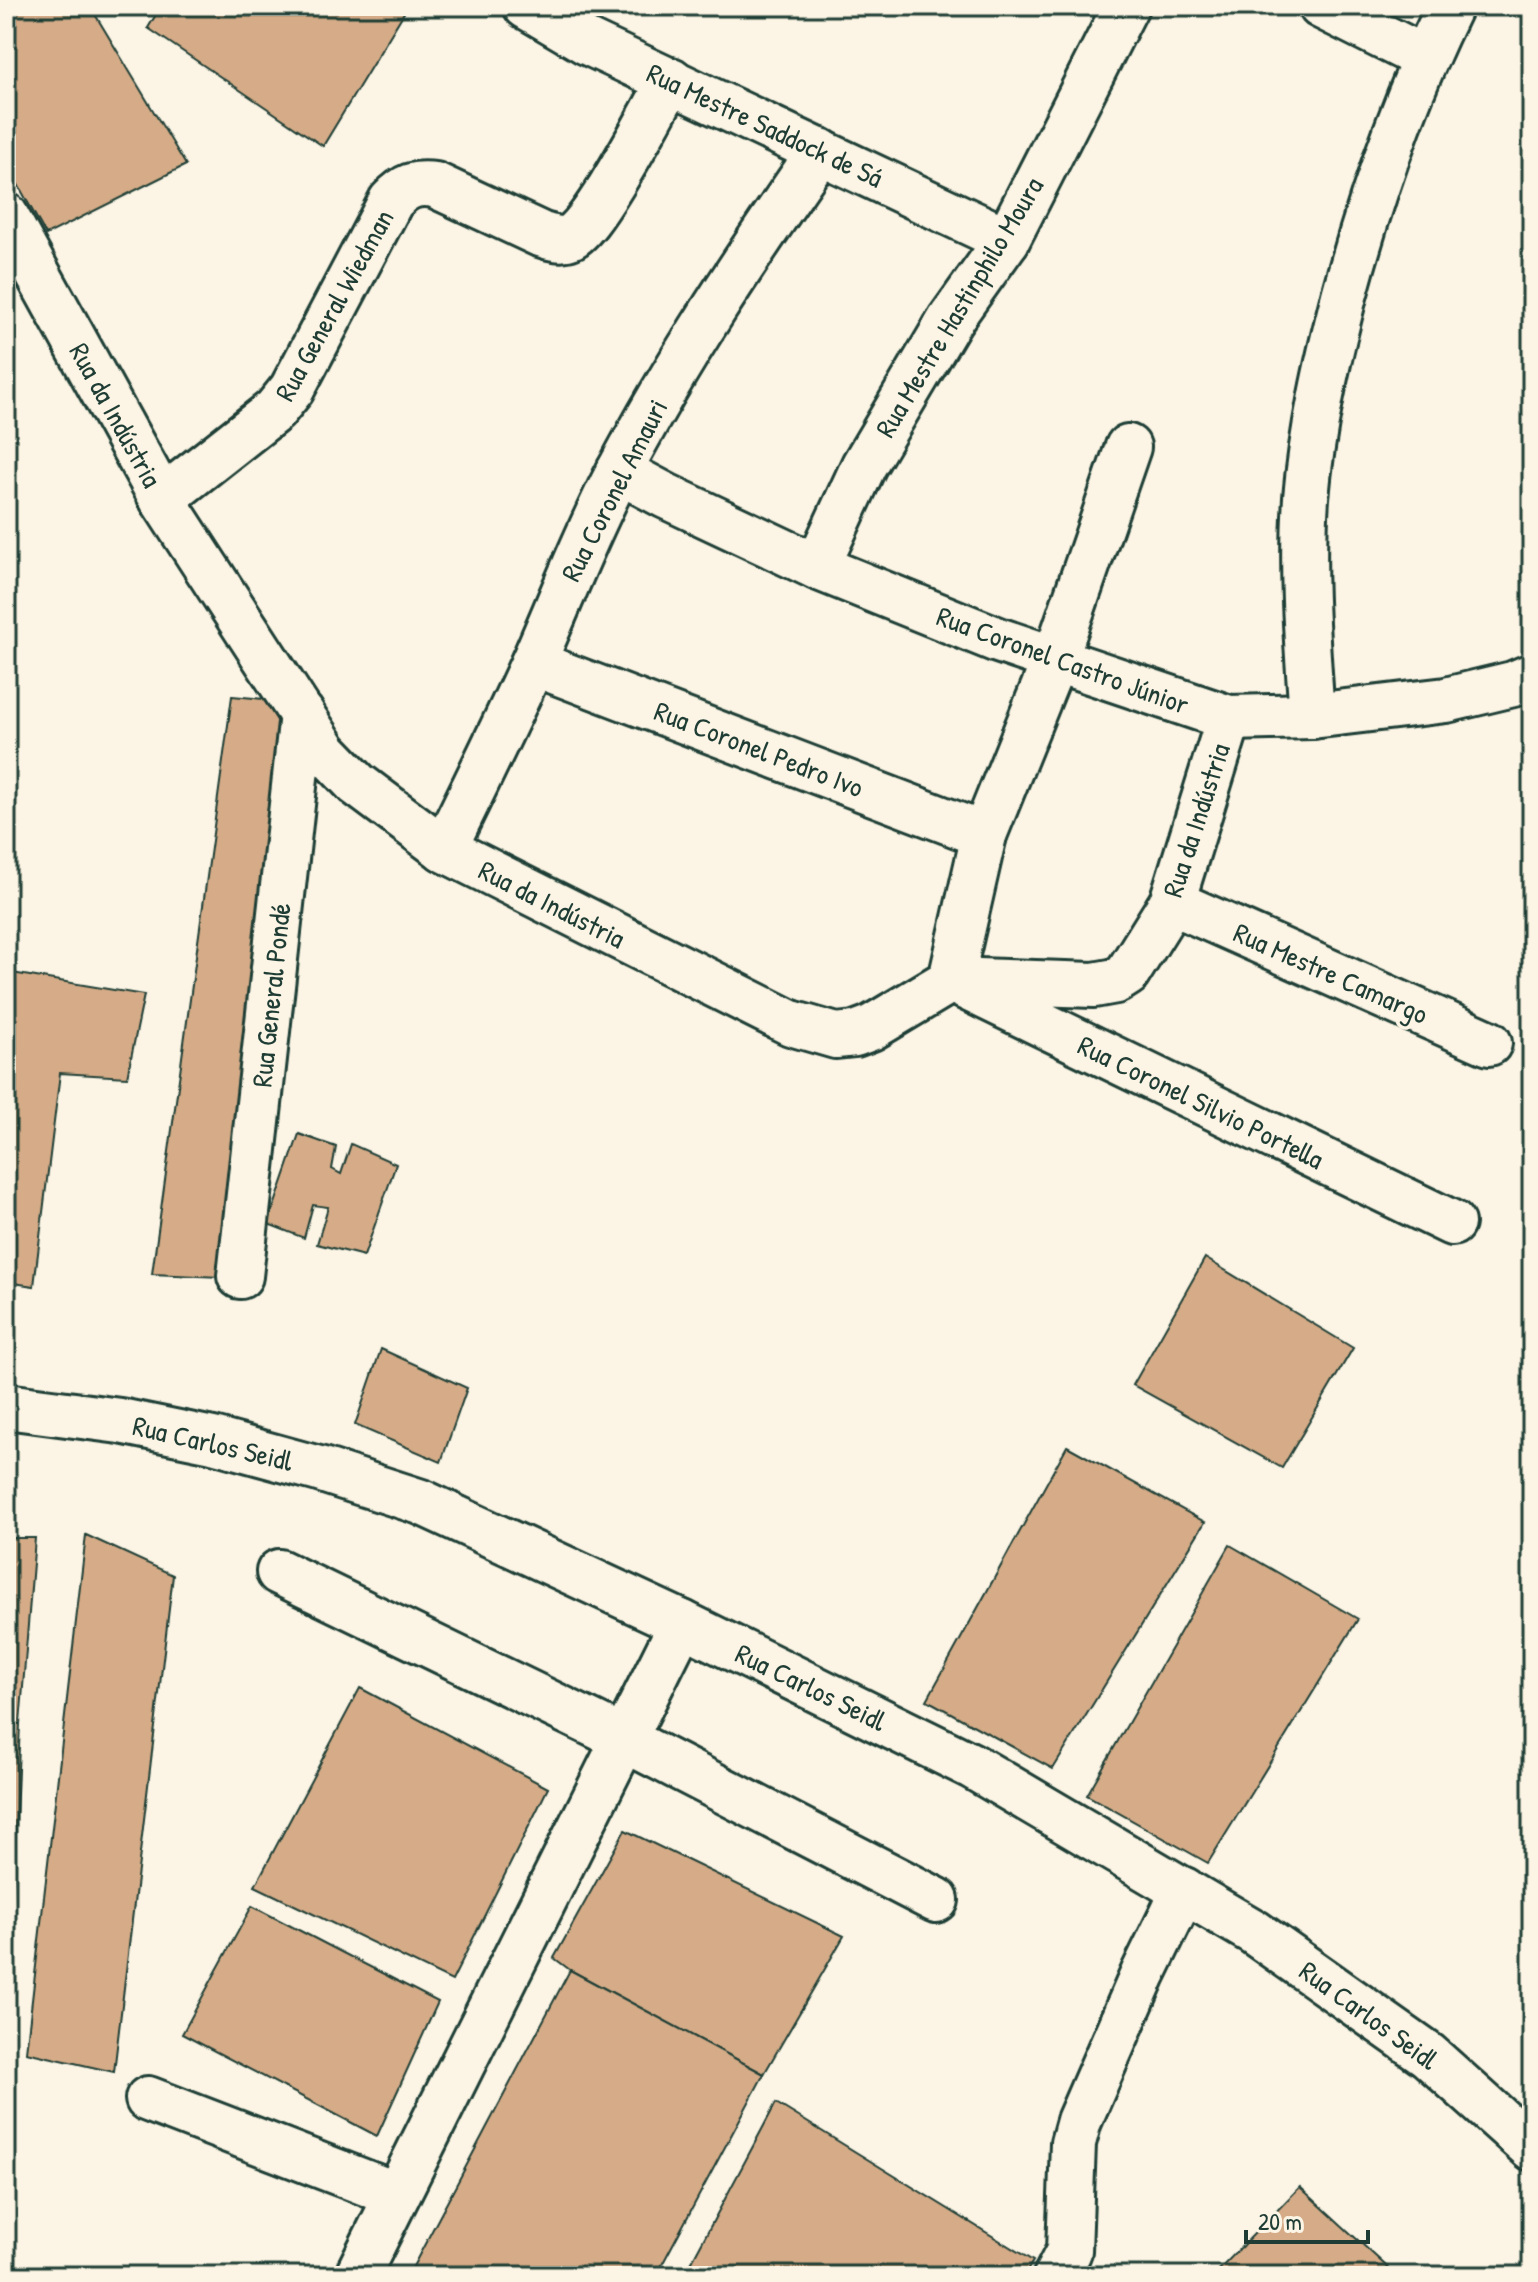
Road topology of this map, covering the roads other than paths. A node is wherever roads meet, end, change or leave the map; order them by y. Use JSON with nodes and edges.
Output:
{"nodes":[{"id":1,"x":526,"y":6,"type":"edge"},
{"id":2,"x":1126,"y":6,"type":"edge"},
{"id":3,"x":1321,"y":6,"type":"edge"},
{"id":4,"x":1450,"y":6,"type":"edge"},
{"id":5,"x":1425,"y":58,"type":"junction"},
{"id":6,"x":671,"y":80,"type":"junction"},
{"id":7,"x":820,"y":151,"type":"junction"},
{"id":8,"x":11,"y":238,"type":"edge"},
{"id":9,"x":1007,"y":240,"type":"junction"},
{"id":10,"x":1128,"y":447,"type":"dead end"},
{"id":11,"x":619,"y":471,"type":"junction"},
{"id":12,"x":162,"y":499,"type":"junction"},
{"id":13,"x":817,"y":567,"type":"junction"},
{"id":14,"x":1055,"y":659,"type":"junction"},
{"id":15,"x":533,"y":663,"type":"junction"},
{"id":16,"x":1532,"y":676,"type":"edge"},
{"id":17,"x":302,"y":714,"type":"junction"},
{"id":18,"x":1312,"y":716,"type":"junction"},
{"id":19,"x":1229,"y":718,"type":"junction"},
{"id":20,"x":984,"y":835,"type":"junction"},
{"id":21,"x":444,"y":849,"type":"junction"},
{"id":22,"x":1172,"y":902,"type":"junction"},
{"id":23,"x":951,"y":980,"type":"junction"},
{"id":24,"x":1489,"y":1043,"type":"dead end"},
{"id":25,"x":1452,"y":1223,"type":"dead end"},
{"id":26,"x":240,"y":1276,"type":"dead end"},
{"id":27,"x":6,"y":1406,"type":"edge"},
{"id":28,"x":279,"y":1572,"type":"dead end"},
{"id":29,"x":682,"y":1623,"type":"junction"},
{"id":30,"x":624,"y":1739,"type":"junction"},
{"id":31,"x":1184,"y":1890,"type":"junction"},
{"id":32,"x":936,"y":1900,"type":"dead end"},
{"id":33,"x":148,"y":2099,"type":"dead end"},
{"id":34,"x":1532,"y":2148,"type":"edge"},
{"id":35,"x":397,"y":2195,"type":"junction"},
{"id":36,"x":357,"y":2276,"type":"edge"},
{"id":37,"x":1056,"y":2276,"type":"edge"}],
"edges":[{"from":1,"to":6,"type":"street","name":"Rua Mestre Saddock de Sá"},
{"from":2,"to":9,"type":"street","name":"Rua Mestre Hastinphilo Moura"},
{"from":3,"to":5,"type":"street"},
{"from":4,"to":5,"type":"street"},
{"from":5,"to":18,"type":"street"},
{"from":6,"to":7,"type":"street","name":"Rua Mestre Saddock de Sá"},
{"from":6,"to":12,"type":"street","name":"Rua General Wiedman"},
{"from":7,"to":9,"type":"street","name":"Rua Mestre Saddock de Sá"},
{"from":7,"to":11,"type":"street","name":"Rua Coronel Amauri"},
{"from":8,"to":12,"type":"street","name":"Rua da Indústria"},
{"from":9,"to":13,"type":"street","name":"Rua Mestre Hastinphilo Moura"},
{"from":10,"to":14,"type":"street"},
{"from":11,"to":13,"type":"street","name":"Rua Coronel Castro Júnior"},
{"from":11,"to":15,"type":"street","name":"Rua Coronel Amauri"},
{"from":12,"to":17,"type":"street","name":"Rua da Indústria"},
{"from":13,"to":14,"type":"street","name":"Rua Coronel Castro Júnior"},
{"from":14,"to":19,"type":"street","name":"Rua Coronel Castro Júnior"},
{"from":14,"to":20,"type":"street"},
{"from":15,"to":20,"type":"street","name":"Rua Coronel Pedro Ivo"},
{"from":15,"to":21,"type":"street","name":"Rua Coronel Amauri"},
{"from":16,"to":18,"type":"street","name":"Rua Coronel Castro Júnior"},
{"from":17,"to":21,"type":"street","name":"Rua da Indústria"},
{"from":17,"to":26,"type":"street","name":"Rua General Pondé"},
{"from":18,"to":19,"type":"street","name":"Rua Coronel Castro Júnior"},
{"from":19,"to":22,"type":"street","name":"Rua da Indústria"},
{"from":20,"to":23,"type":"street"},
{"from":21,"to":23,"type":"street","name":"Rua da Indústria"},
{"from":22,"to":23,"type":"street","name":"Rua da Indústria"},
{"from":22,"to":24,"type":"street","name":"Rua Mestre Camargo"},
{"from":23,"to":25,"type":"street","name":"Rua Coronel Silvio Portella"},
{"from":27,"to":29,"type":"street","name":"Rua Carlos Seidl"},
{"from":28,"to":30,"type":"street"},
{"from":29,"to":30,"type":"street"},
{"from":29,"to":31,"type":"street","name":"Rua Carlos Seidl"},
{"from":30,"to":32,"type":"street"},
{"from":30,"to":35,"type":"street"},
{"from":31,"to":34,"type":"street","name":"Rua Carlos Seidl"},
{"from":31,"to":37,"type":"street"},
{"from":33,"to":35,"type":"street"},
{"from":35,"to":36,"type":"street"}]}
